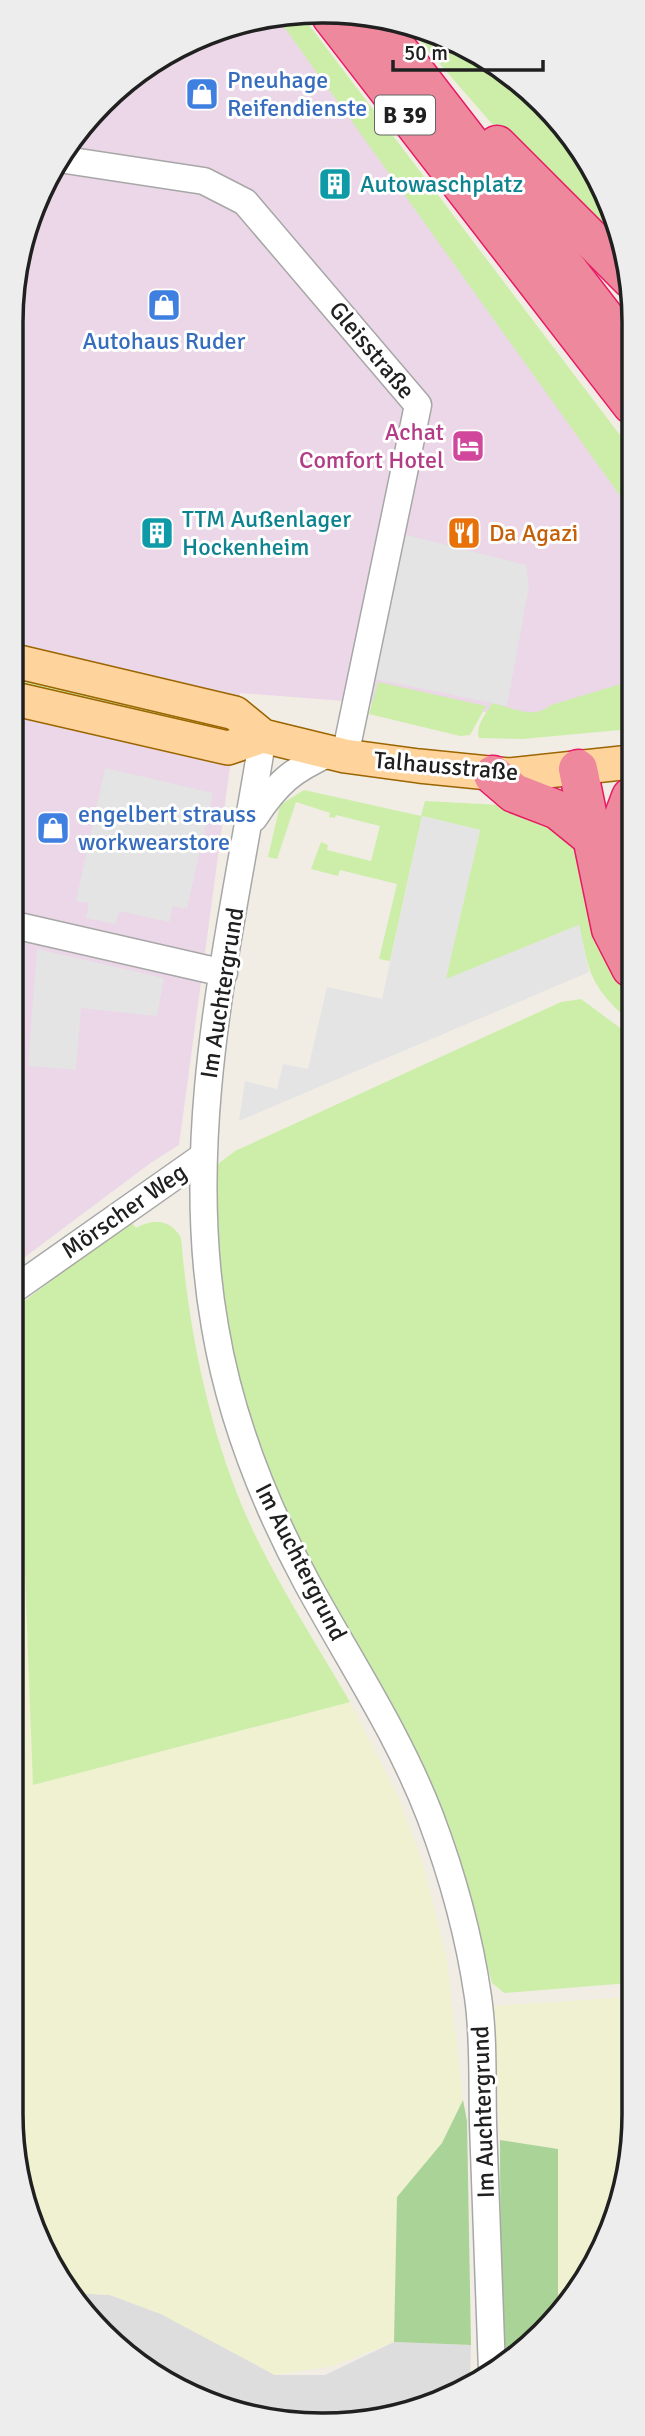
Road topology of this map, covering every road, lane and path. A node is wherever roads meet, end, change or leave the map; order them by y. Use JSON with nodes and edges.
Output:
{"nodes":[{"id":1,"x":336,"y":23,"type":"edge"},
{"id":2,"x":382,"y":29,"type":"edge"},
{"id":3,"x":418,"y":78,"type":"junction"},
{"id":4,"x":70,"y":161,"type":"edge"},
{"id":5,"x":616,"y":264,"type":"edge"},
{"id":6,"x":622,"y":340,"type":"edge"},
{"id":7,"x":622,"y":392,"type":"edge"},
{"id":8,"x":23,"y":663,"type":"edge"},
{"id":9,"x":23,"y":701,"type":"edge"},
{"id":10,"x":263,"y":736,"type":"junction"},
{"id":11,"x":338,"y":754,"type":"junction"},
{"id":12,"x":604,"y":766,"type":"edge"},
{"id":13,"x":493,"y":775,"type":"junction"},
{"id":14,"x":249,"y":825,"type":"junction"},
{"id":15,"x":590,"y":836,"type":"junction"},
{"id":16,"x":622,"y":863,"type":"edge"},
{"id":17,"x":23,"y":927,"type":"edge"},
{"id":18,"x":622,"y":950,"type":"edge"},
{"id":19,"x":224,"y":973,"type":"junction"},
{"id":20,"x":202,"y":1157,"type":"junction"},
{"id":21,"x":23,"y":1283,"type":"edge"},
{"id":22,"x":492,"y":2361,"type":"edge"}],
"edges":[{"from":1,"to":7,"type":"highway","number":"B 39"},
{"from":2,"to":3,"type":"highway","number":"B 39"},
{"from":3,"to":5,"type":"highway","number":"B 39"},
{"from":3,"to":6,"type":"highway","number":"B 39"},
{"from":4,"to":11,"type":"street","name":"Gleisstraße"},
{"from":8,"to":10,"type":"main road","name":"Talhausstraße"},
{"from":9,"to":10,"type":"main road"},
{"from":10,"to":11,"type":"main road","name":"Talhausstraße"},
{"from":10,"to":14,"type":"street","name":"Im Auchtergrund"},
{"from":11,"to":13,"type":"main road","name":"Talhausstraße"},
{"from":11,"to":14,"type":"street"},
{"from":12,"to":13,"type":"main road","name":"Talhausstraße"},
{"from":12,"to":15,"type":"highway"},
{"from":12,"to":16,"type":"highway"},
{"from":13,"to":15,"type":"highway"},
{"from":14,"to":19,"type":"street","name":"Im Auchtergrund"},
{"from":15,"to":18,"type":"highway"},
{"from":17,"to":19,"type":"street"},
{"from":19,"to":20,"type":"street","name":"Im Auchtergrund"},
{"from":20,"to":21,"type":"street","name":"Mörscher Weg"},
{"from":20,"to":22,"type":"street","name":"Im Auchtergrund"}]}
